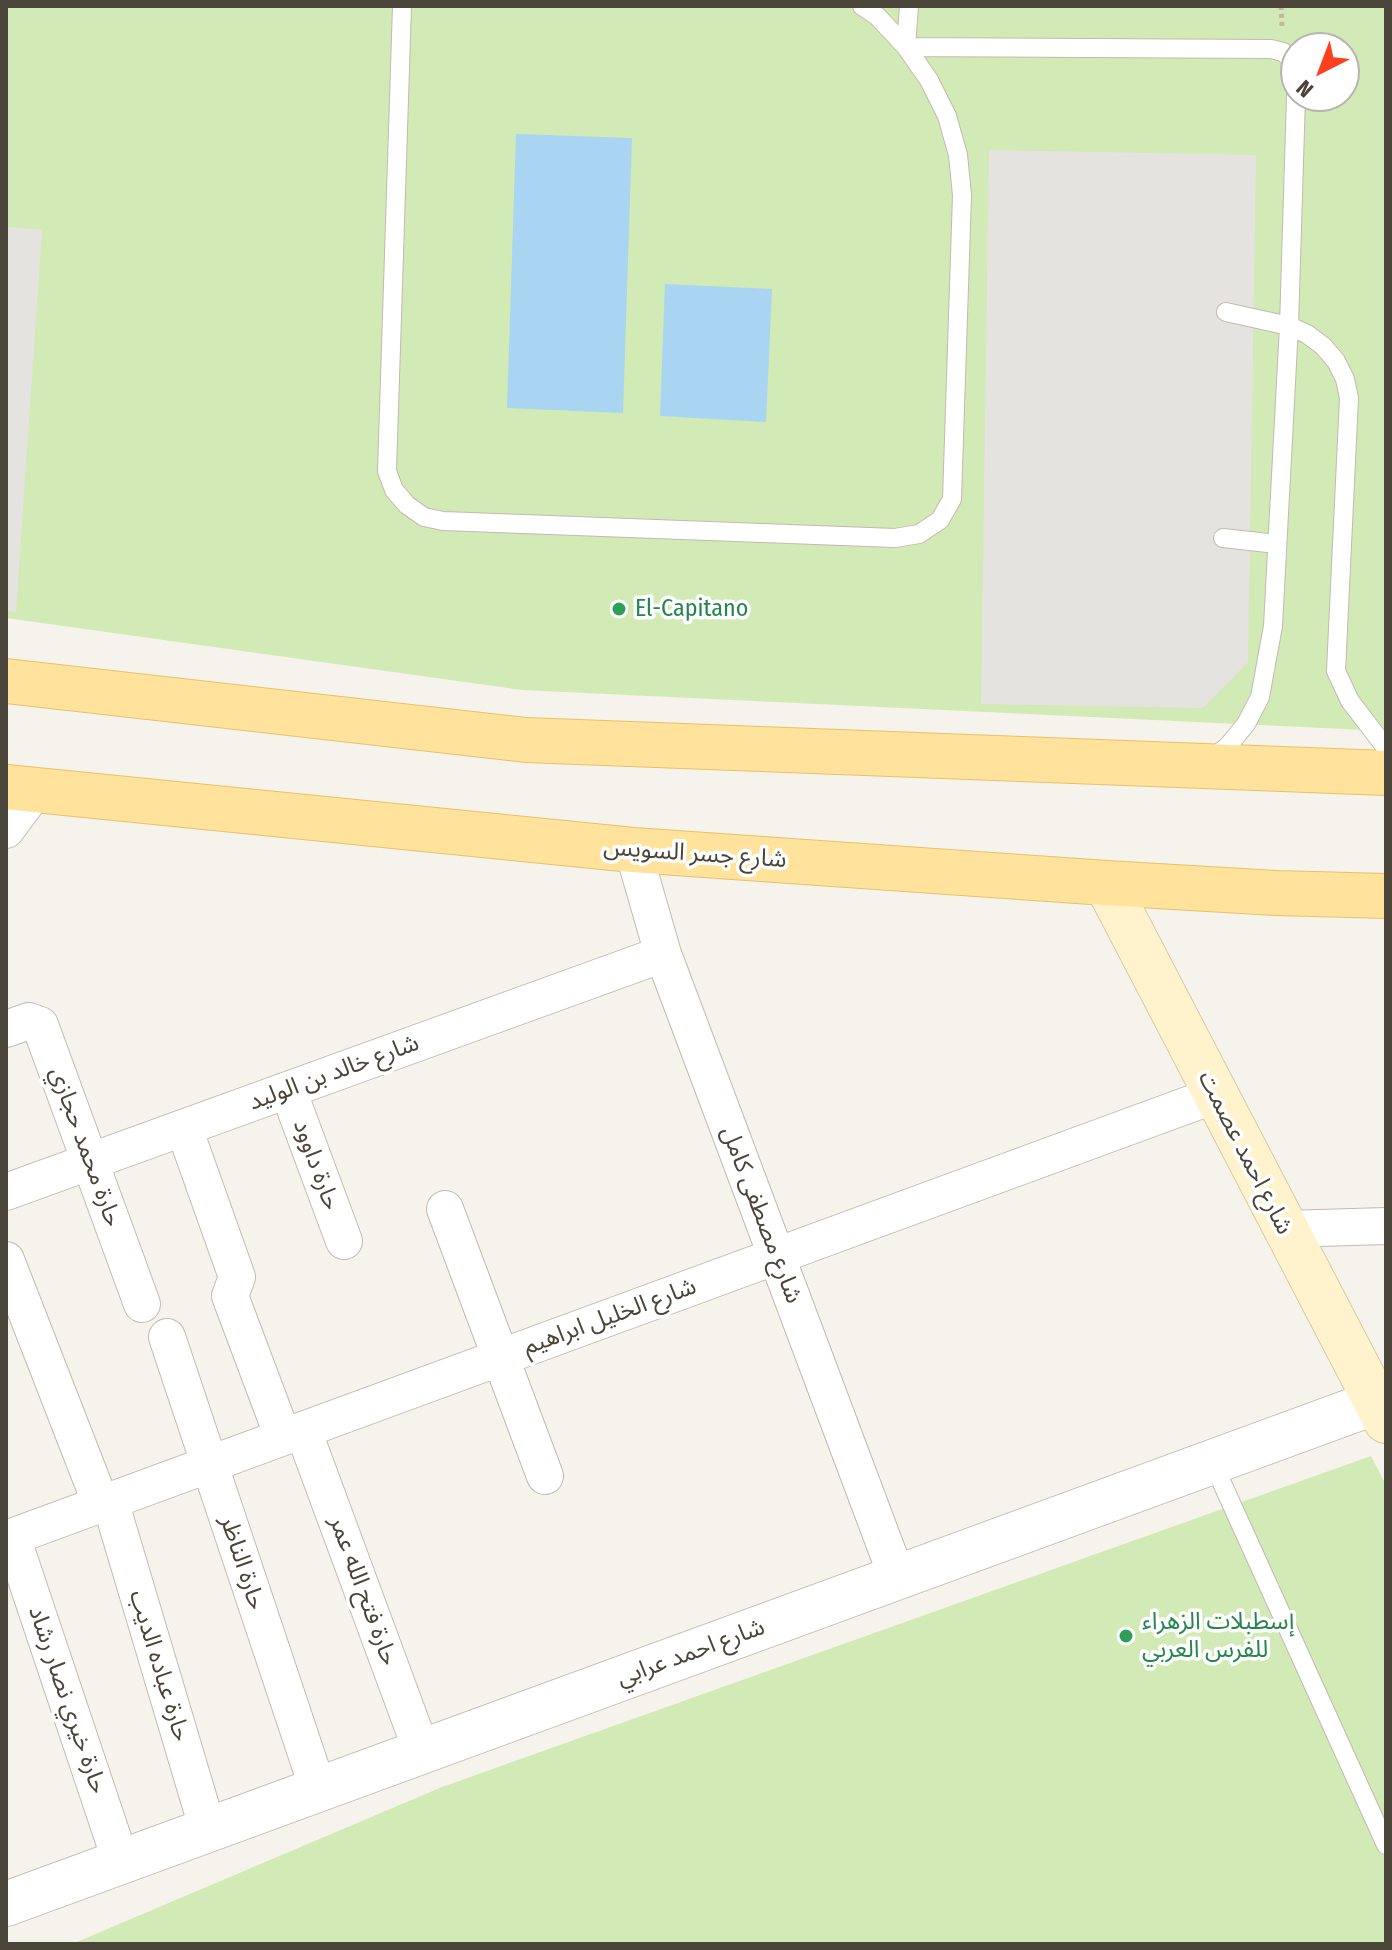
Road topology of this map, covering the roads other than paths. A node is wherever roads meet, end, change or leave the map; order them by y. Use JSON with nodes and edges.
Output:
{"nodes":[{"id":1,"x":402,"y":6,"type":"edge"},
{"id":2,"x":862,"y":6,"type":"edge"},
{"id":3,"x":909,"y":6,"type":"edge"},
{"id":4,"x":906,"y":47,"type":"junction"},
{"id":5,"x":1280,"y":51,"type":"edge"},
{"id":6,"x":1296,"y":112,"type":"edge"},
{"id":7,"x":1226,"y":312,"type":"dead end"},
{"id":8,"x":1289,"y":326,"type":"junction"},
{"id":9,"x":1223,"y":538,"type":"dead end"},
{"id":10,"x":1277,"y":544,"type":"junction"},
{"id":11,"x":6,"y":681,"type":"edge"},
{"id":12,"x":1386,"y":748,"type":"edge"},
{"id":13,"x":1202,"y":765,"type":"junction"},
{"id":14,"x":1386,"y":773,"type":"edge"},
{"id":15,"x":20,"y":789,"type":"edge"},
{"id":16,"x":6,"y":830,"type":"edge"},
{"id":17,"x":633,"y":850,"type":"junction"},
{"id":18,"x":1106,"y":883,"type":"junction"},
{"id":19,"x":1386,"y":896,"type":"edge"},
{"id":20,"x":663,"y":954,"type":"junction"},
{"id":21,"x":6,"y":1029,"type":"edge"},
{"id":22,"x":288,"y":1090,"type":"junction"},
{"id":23,"x":1215,"y":1095,"type":"junction"},
{"id":24,"x":184,"y":1128,"type":"junction"},
{"id":25,"x":90,"y":1161,"type":"junction"},
{"id":26,"x":6,"y":1192,"type":"edge"},
{"id":27,"x":445,"y":1209,"type":"dead end"},
{"id":28,"x":1386,"y":1226,"type":"edge"},
{"id":29,"x":1285,"y":1229,"type":"junction"},
{"id":30,"x":344,"y":1241,"type":"dead end"},
{"id":31,"x":776,"y":1256,"type":"junction"},
{"id":32,"x":6,"y":1260,"type":"edge"},
{"id":33,"x":142,"y":1304,"type":"dead end"},
{"id":34,"x":167,"y":1337,"type":"dead end"},
{"id":35,"x":501,"y":1357,"type":"junction"},
{"id":36,"x":1381,"y":1412,"type":"edge"},
{"id":37,"x":293,"y":1434,"type":"junction"},
{"id":38,"x":1212,"y":1461,"type":"junction"},
{"id":39,"x":209,"y":1464,"type":"junction"},
{"id":40,"x":545,"y":1476,"type":"dead end"},
{"id":41,"x":106,"y":1503,"type":"junction"},
{"id":42,"x":9,"y":1538,"type":"edge"},
{"id":43,"x":897,"y":1577,"type":"junction"},
{"id":44,"x":422,"y":1752,"type":"junction"},
{"id":45,"x":318,"y":1789,"type":"junction"},
{"id":46,"x":208,"y":1830,"type":"junction"},
{"id":47,"x":1386,"y":1845,"type":"edge"},
{"id":48,"x":121,"y":1862,"type":"junction"},
{"id":49,"x":7,"y":1900,"type":"edge"}],
"edges":[{"from":1,"to":4,"type":"lane"},
{"from":2,"to":4,"type":"lane"},
{"from":3,"to":4,"type":"lane"},
{"from":4,"to":5,"type":"lane"},
{"from":6,"to":8,"type":"lane"},
{"from":7,"to":8,"type":"lane"},
{"from":8,"to":10,"type":"lane"},
{"from":8,"to":12,"type":"lane"},
{"from":9,"to":10,"type":"lane"},
{"from":10,"to":13,"type":"lane"},
{"from":11,"to":13,"type":"main road"},
{"from":13,"to":14,"type":"main road"},
{"from":15,"to":16,"type":"street"},
{"from":15,"to":17,"type":"main road","name":"شارع جسر السويس"},
{"from":17,"to":18,"type":"main road","name":"شارع جسر السويس"},
{"from":17,"to":20,"type":"street","name":"شارع مصطفى كامل"},
{"from":18,"to":19,"type":"main road","name":"شارع جسر السويس"},
{"from":18,"to":23,"type":"main road","name":"شارع احمد عصمت"},
{"from":20,"to":22,"type":"street","name":"شارع خالد بن الوليد"},
{"from":20,"to":31,"type":"street","name":"شارع مصطفى كامل"},
{"from":21,"to":25,"type":"street","name":"حارة محمد حجازي"},
{"from":22,"to":24,"type":"street","name":"شارع خالد بن الوليد"},
{"from":22,"to":30,"type":"street","name":"حارة داوود"},
{"from":23,"to":29,"type":"main road","name":"شارع احمد عصمت"},
{"from":23,"to":31,"type":"street","name":"شارع الخليل ابراهيم"},
{"from":24,"to":25,"type":"street","name":"شارع خالد بن الوليد"},
{"from":24,"to":37,"type":"street","name":"حارة فتح الله عمر"},
{"from":25,"to":26,"type":"street","name":"شارع خالد بن الوليد"},
{"from":25,"to":33,"type":"street","name":"حارة محمد حجازي"},
{"from":27,"to":35,"type":"street"},
{"from":28,"to":29,"type":"street"},
{"from":29,"to":36,"type":"main road","name":"شارع احمد عصمت"},
{"from":31,"to":35,"type":"street","name":"شارع الخليل ابراهيم"},
{"from":31,"to":43,"type":"street","name":"شارع مصطفى كامل"},
{"from":32,"to":41,"type":"street","name":"حارة عباده الديب"},
{"from":34,"to":39,"type":"street","name":"حارة الناظر"},
{"from":35,"to":37,"type":"street","name":"شارع الخليل ابراهيم"},
{"from":35,"to":40,"type":"street"},
{"from":36,"to":38,"type":"street","name":"شارع احمد عرابي"},
{"from":37,"to":39,"type":"street","name":"شارع الخليل ابراهيم"},
{"from":37,"to":44,"type":"street","name":"حارة فتح الله عمر"},
{"from":38,"to":43,"type":"street","name":"شارع احمد عرابي"},
{"from":38,"to":47,"type":"lane"},
{"from":39,"to":41,"type":"street","name":"شارع الخليل ابراهيم"},
{"from":39,"to":45,"type":"street","name":"حارة الناظر"},
{"from":41,"to":42,"type":"street","name":"شارع الخليل ابراهيم"},
{"from":41,"to":46,"type":"street","name":"حارة عباده الديب"},
{"from":42,"to":48,"type":"street","name":"حارة خيري نصار رشاد"},
{"from":43,"to":44,"type":"street","name":"شارع احمد عرابي"},
{"from":44,"to":45,"type":"street","name":"شارع احمد عرابي"},
{"from":45,"to":46,"type":"street","name":"شارع احمد عرابي"},
{"from":46,"to":48,"type":"street","name":"شارع احمد عرابي"},
{"from":48,"to":49,"type":"street","name":"شارع احمد عرابي"}]}
